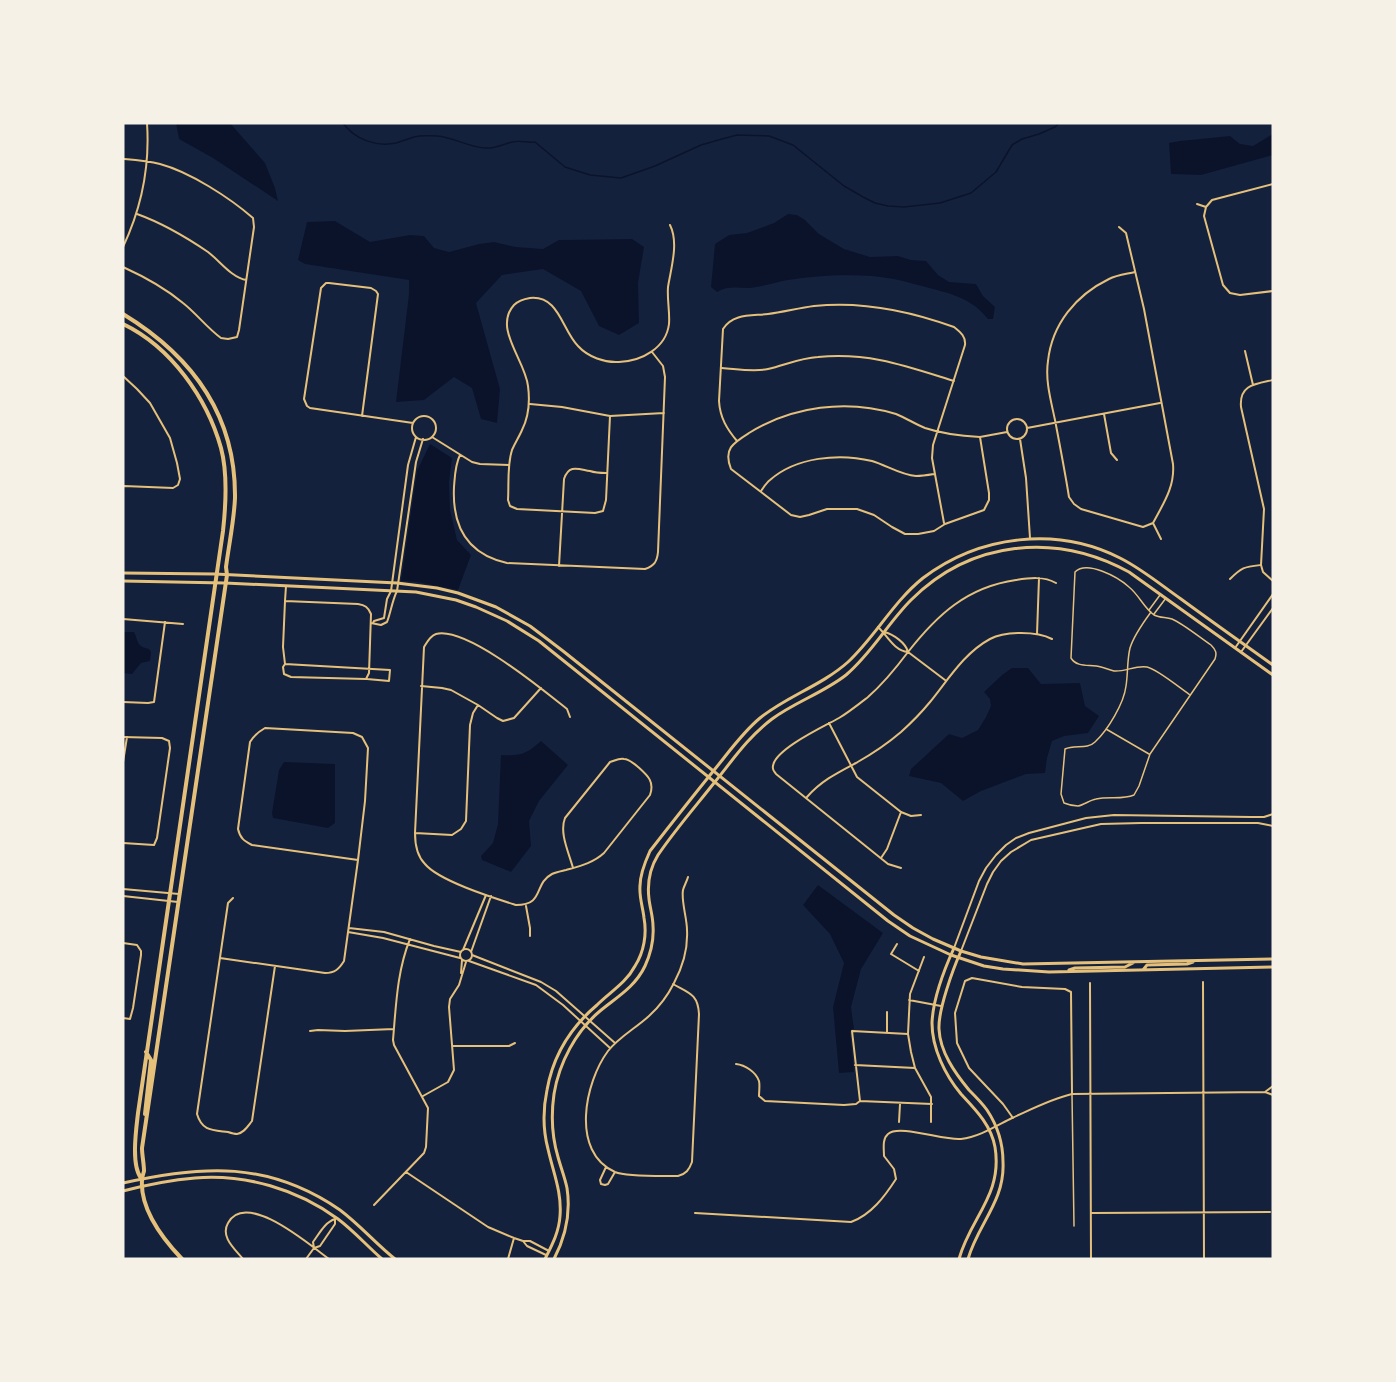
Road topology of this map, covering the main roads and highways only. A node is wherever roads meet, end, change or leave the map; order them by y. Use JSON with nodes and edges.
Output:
{"nodes":[{"id":1,"x":123,"y":314,"type":"edge"},
{"id":2,"x":123,"y":324,"type":"edge"},
{"id":3,"x":229,"y":448,"type":"junction"},
{"id":4,"x":221,"y":449,"type":"junction"},
{"id":5,"x":146,"y":1052,"type":"junction"},
{"id":6,"x":146,"y":1118,"type":"junction"},
{"id":7,"x":141,"y":1179,"type":"junction"},
{"id":8,"x":182,"y":1259,"type":"edge"}],
"edges":[{"from":1,"to":3,"type":"main road"},
{"from":2,"to":4,"type":"main road"},
{"from":3,"to":4,"type":"main road"},
{"from":3,"to":6,"type":"main road"},
{"from":4,"to":5,"type":"main road"},
{"from":5,"to":6,"type":"main road"},
{"from":5,"to":7,"type":"main road"},
{"from":6,"to":7,"type":"main road"},
{"from":7,"to":8,"type":"main road"}]}
